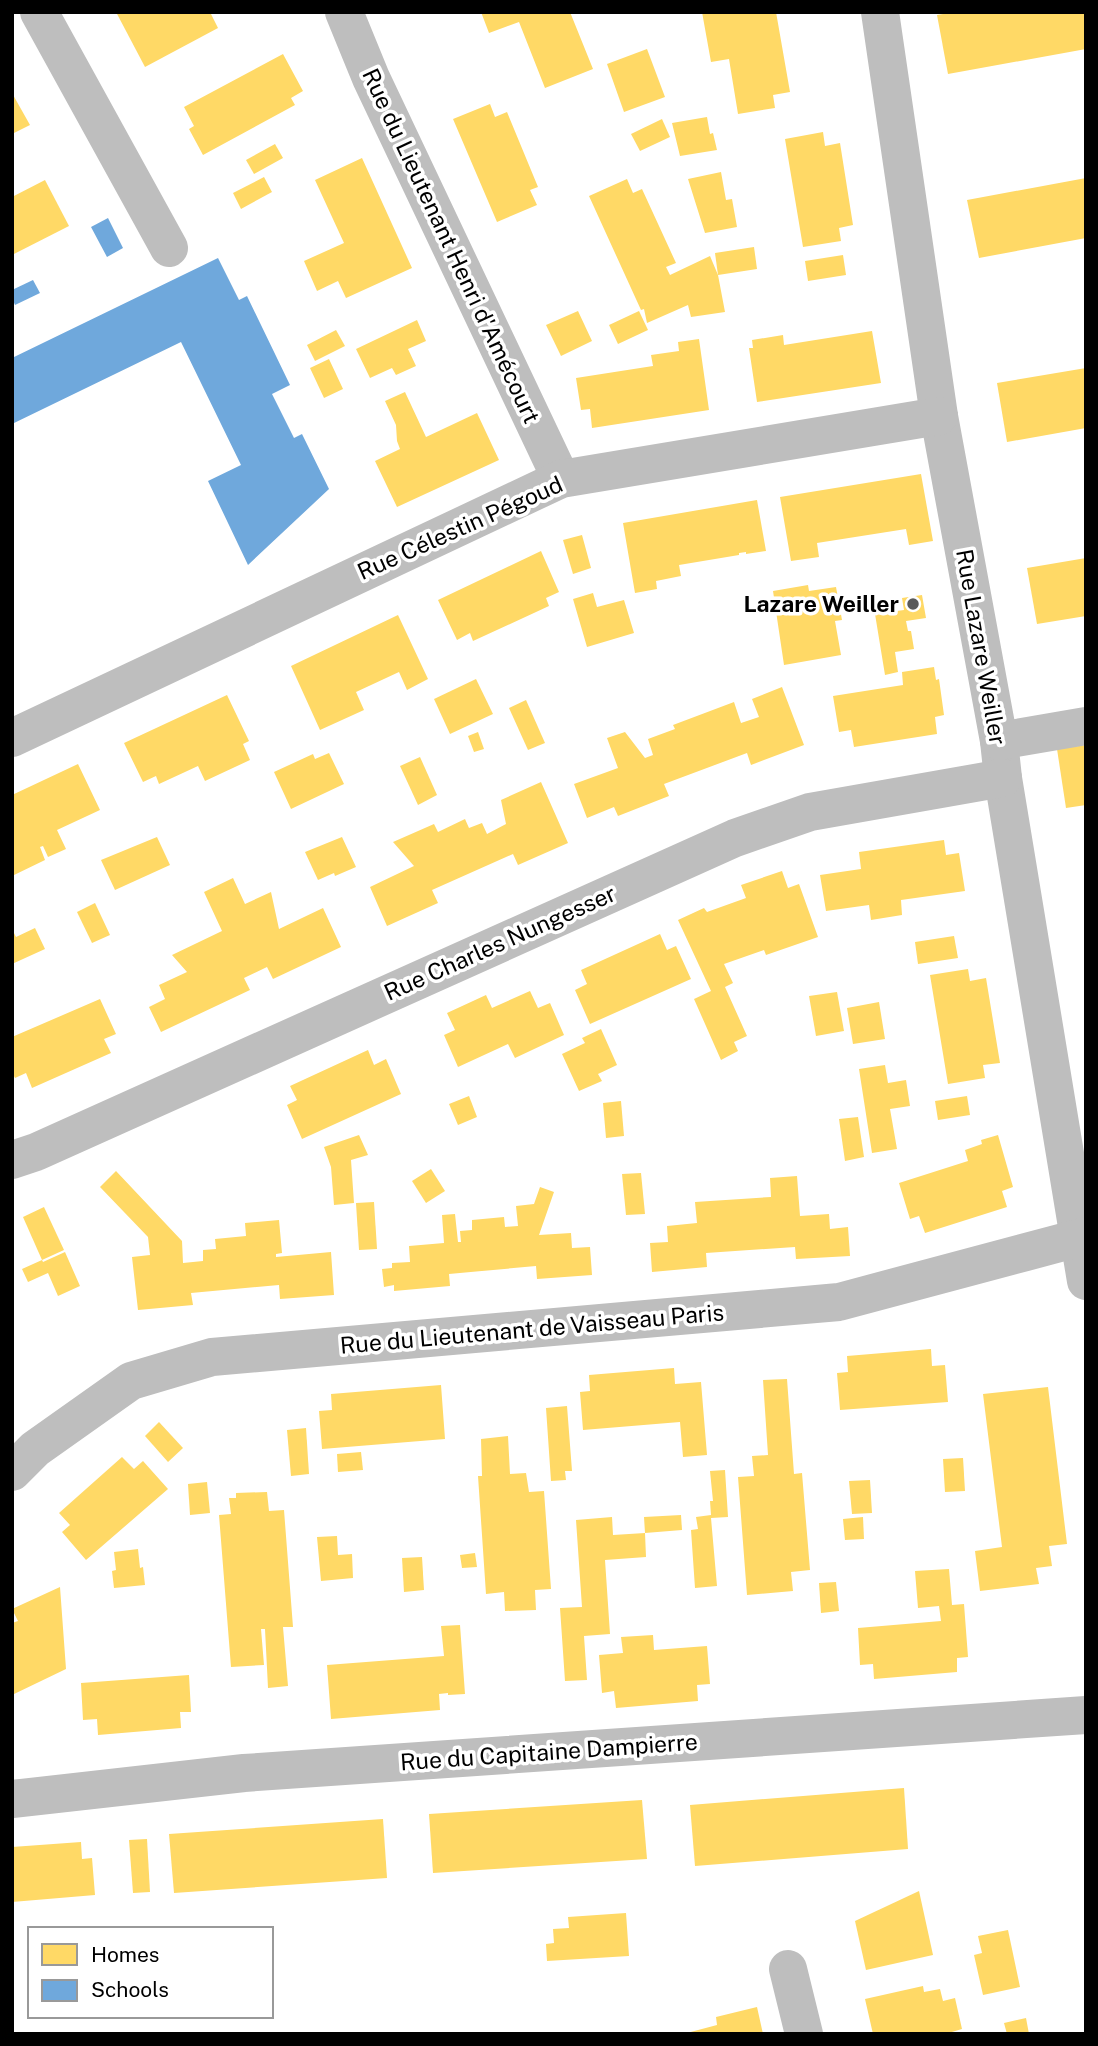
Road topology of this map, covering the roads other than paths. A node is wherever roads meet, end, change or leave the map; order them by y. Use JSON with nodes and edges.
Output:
{"nodes":[{"id":1,"x":39,"y":12,"type":"edge"},
{"id":2,"x":344,"y":12,"type":"edge"},
{"id":3,"x":880,"y":12,"type":"edge"},
{"id":4,"x":169,"y":248,"type":"dead end"},
{"id":5,"x":939,"y":416,"type":"junction"},
{"id":6,"x":561,"y":480,"type":"junction"},
{"id":7,"x":1086,"y":726,"type":"edge"},
{"id":8,"x":12,"y":737,"type":"edge"},
{"id":9,"x":1001,"y":759,"type":"junction"},
{"id":10,"x":12,"y":1160,"type":"edge"},
{"id":11,"x":1082,"y":1237,"type":"edge"},
{"id":12,"x":1086,"y":1281,"type":"edge"},
{"id":13,"x":12,"y":1472,"type":"edge"},
{"id":14,"x":1086,"y":1715,"type":"edge"},
{"id":15,"x":12,"y":1799,"type":"edge"},
{"id":16,"x":788,"y":1969,"type":"dead end"},
{"id":17,"x":804,"y":2034,"type":"edge"}],
"edges":[{"from":1,"to":4,"type":"street"},
{"from":2,"to":6,"type":"street","name":"Rue du Lieutenant Henri d'Amécourt"},
{"from":3,"to":5,"type":"street","name":"Rue Lazare Weiller"},
{"from":5,"to":6,"type":"street","name":"Rue Célestin Pégoud"},
{"from":5,"to":9,"type":"street","name":"Rue Lazare Weiller"},
{"from":6,"to":8,"type":"street","name":"Rue Célestin Pégoud"},
{"from":7,"to":9,"type":"street","name":"Rue Charles Nungesser"},
{"from":9,"to":10,"type":"street","name":"Rue Charles Nungesser"},
{"from":9,"to":11,"type":"street","name":"Rue Lazare Weiller"},
{"from":11,"to":12,"type":"street","name":"Rue Lazare Weiller"},
{"from":11,"to":13,"type":"street","name":"Rue du Lieutenant de Vaisseau Paris"},
{"from":14,"to":15,"type":"street","name":"Rue du Capitaine Dampierre"},
{"from":16,"to":17,"type":"street"}]}
